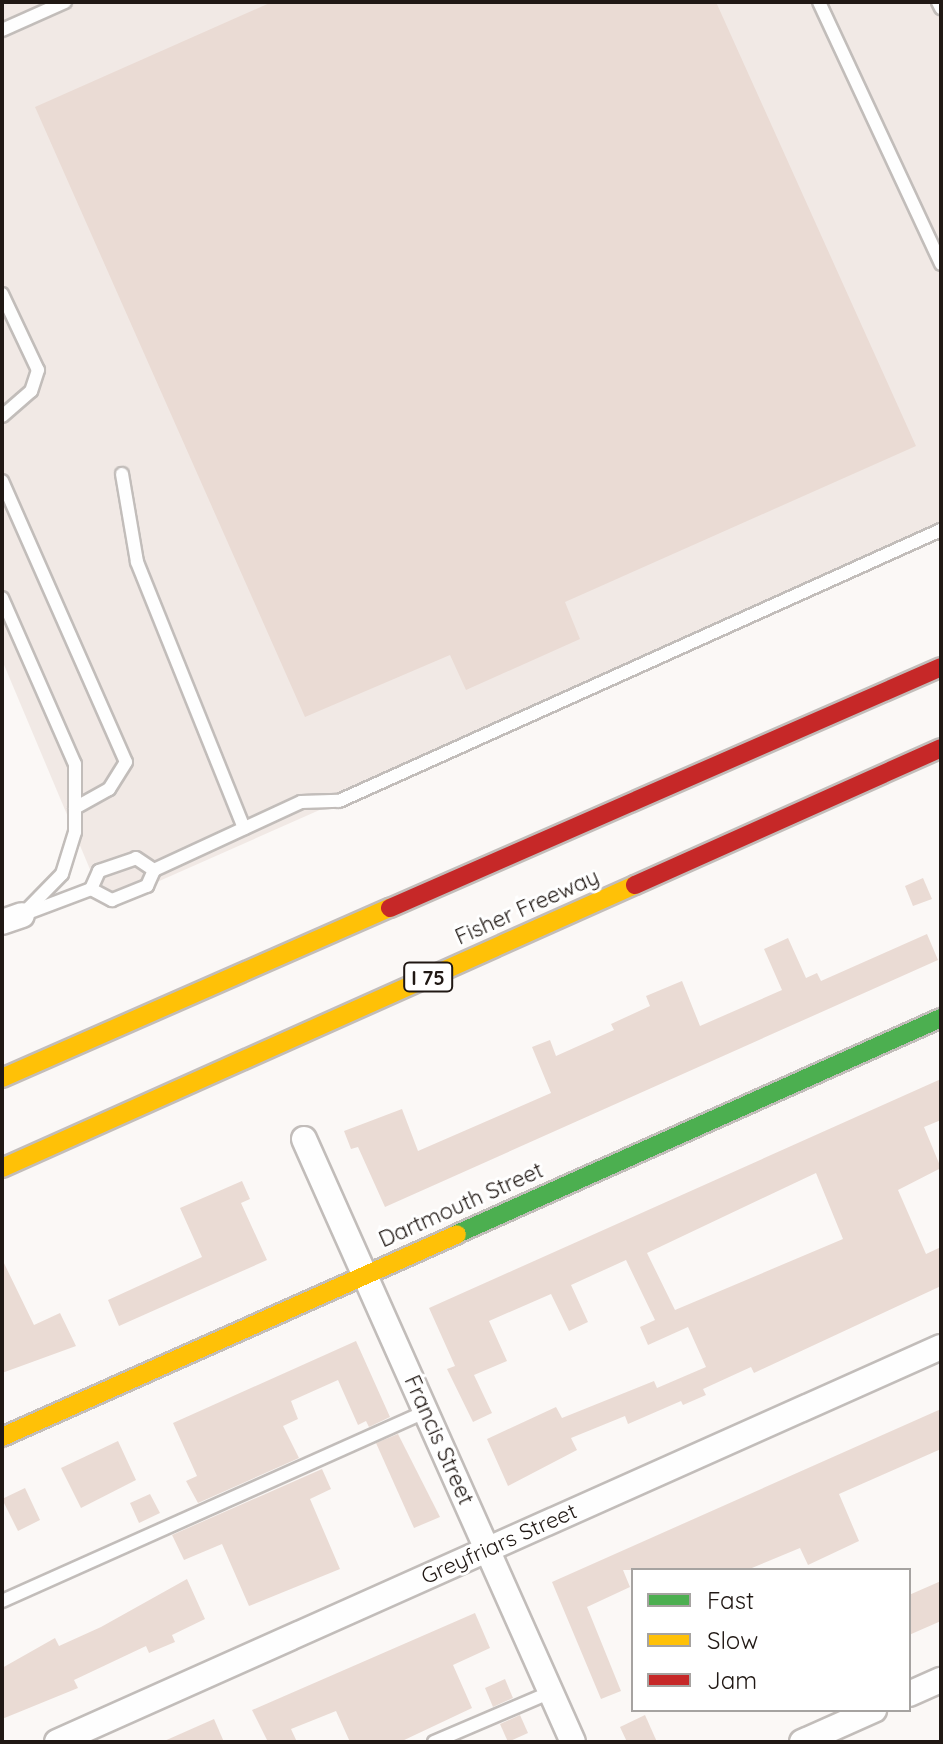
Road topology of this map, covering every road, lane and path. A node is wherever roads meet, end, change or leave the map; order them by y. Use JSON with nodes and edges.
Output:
{"nodes":[{"id":1,"x":65,"y":2,"type":"edge"},
{"id":2,"x":819,"y":2,"type":"edge"},
{"id":3,"x":938,"y":2,"type":"edge"},
{"id":4,"x":941,"y":8,"type":"edge"},
{"id":5,"x":2,"y":30,"type":"edge"},
{"id":6,"x":941,"y":264,"type":"edge"},
{"id":7,"x":2,"y":294,"type":"edge"},
{"id":8,"x":2,"y":416,"type":"edge"},
{"id":9,"x":122,"y":474,"type":"dead end"},
{"id":10,"x":2,"y":481,"type":"edge"},
{"id":11,"x":941,"y":530,"type":"edge"},
{"id":12,"x":2,"y":598,"type":"edge"},
{"id":13,"x":941,"y":667,"type":"edge"},
{"id":14,"x":941,"y":748,"type":"edge"},
{"id":15,"x":75,"y":808,"type":"junction"},
{"id":16,"x":244,"y":828,"type":"junction"},
{"id":17,"x":154,"y":870,"type":"junction"},
{"id":18,"x":91,"y":889,"type":"junction"},
{"id":19,"x":12,"y":919,"type":"edge"},
{"id":20,"x":941,"y":1018,"type":"edge"},
{"id":21,"x":61,"y":1051,"type":"junction"},
{"id":22,"x":2,"y":1068,"type":"edge"},
{"id":23,"x":2,"y":1078,"type":"edge"},
{"id":24,"x":304,"y":1139,"type":"dead end"},
{"id":25,"x":2,"y":1168,"type":"edge"},
{"id":26,"x":365,"y":1274,"type":"junction"},
{"id":27,"x":941,"y":1347,"type":"edge"},
{"id":28,"x":426,"y":1411,"type":"junction"},
{"id":29,"x":2,"y":1437,"type":"edge"},
{"id":30,"x":487,"y":1549,"type":"junction"},
{"id":31,"x":2,"y":1601,"type":"edge"},
{"id":32,"x":941,"y":1680,"type":"edge"},
{"id":33,"x":551,"y":1692,"type":"junction"},
{"id":34,"x":911,"y":1693,"type":"edge"},
{"id":35,"x":870,"y":1712,"type":"edge"},
{"id":36,"x":57,"y":1742,"type":"edge"},
{"id":37,"x":434,"y":1742,"type":"edge"},
{"id":38,"x":573,"y":1742,"type":"edge"},
{"id":39,"x":802,"y":1742,"type":"edge"}],
"edges":[{"from":1,"to":5,"type":"lane"},
{"from":2,"to":6,"type":"lane"},
{"from":3,"to":4,"type":"lane"},
{"from":7,"to":8,"type":"lane"},
{"from":9,"to":16,"type":"lane"},
{"from":10,"to":15,"type":"lane"},
{"from":11,"to":16,"type":"lane"},
{"from":12,"to":15,"type":"lane"},
{"from":13,"to":21,"type":"main road"},
{"from":14,"to":25,"type":"main road","name":"Fisher Freeway","number":"I 75"},
{"from":15,"to":19,"type":"lane"},
{"from":16,"to":17,"type":"lane"},
{"from":17,"to":18,"type":"lane"},
{"from":17,"to":18,"type":"lane"},
{"from":18,"to":19,"type":"lane"},
{"from":20,"to":26,"type":"main road","name":"Dartmouth Street"},
{"from":21,"to":22,"type":"main road"},
{"from":21,"to":23,"type":"main road"},
{"from":24,"to":26,"type":"street","name":"Francis Street"},
{"from":26,"to":28,"type":"street","name":"Francis Street"},
{"from":26,"to":29,"type":"main road","name":"Dartmouth Street"},
{"from":27,"to":30,"type":"street","name":"Greyfriars Street"},
{"from":28,"to":30,"type":"street","name":"Francis Street"},
{"from":28,"to":31,"type":"lane"},
{"from":30,"to":33,"type":"street","name":"Francis Street"},
{"from":30,"to":36,"type":"street","name":"Greyfriars Street"},
{"from":32,"to":34,"type":"street"},
{"from":33,"to":37,"type":"lane"},
{"from":33,"to":38,"type":"street","name":"Francis Street"},
{"from":35,"to":39,"type":"street"}]}
